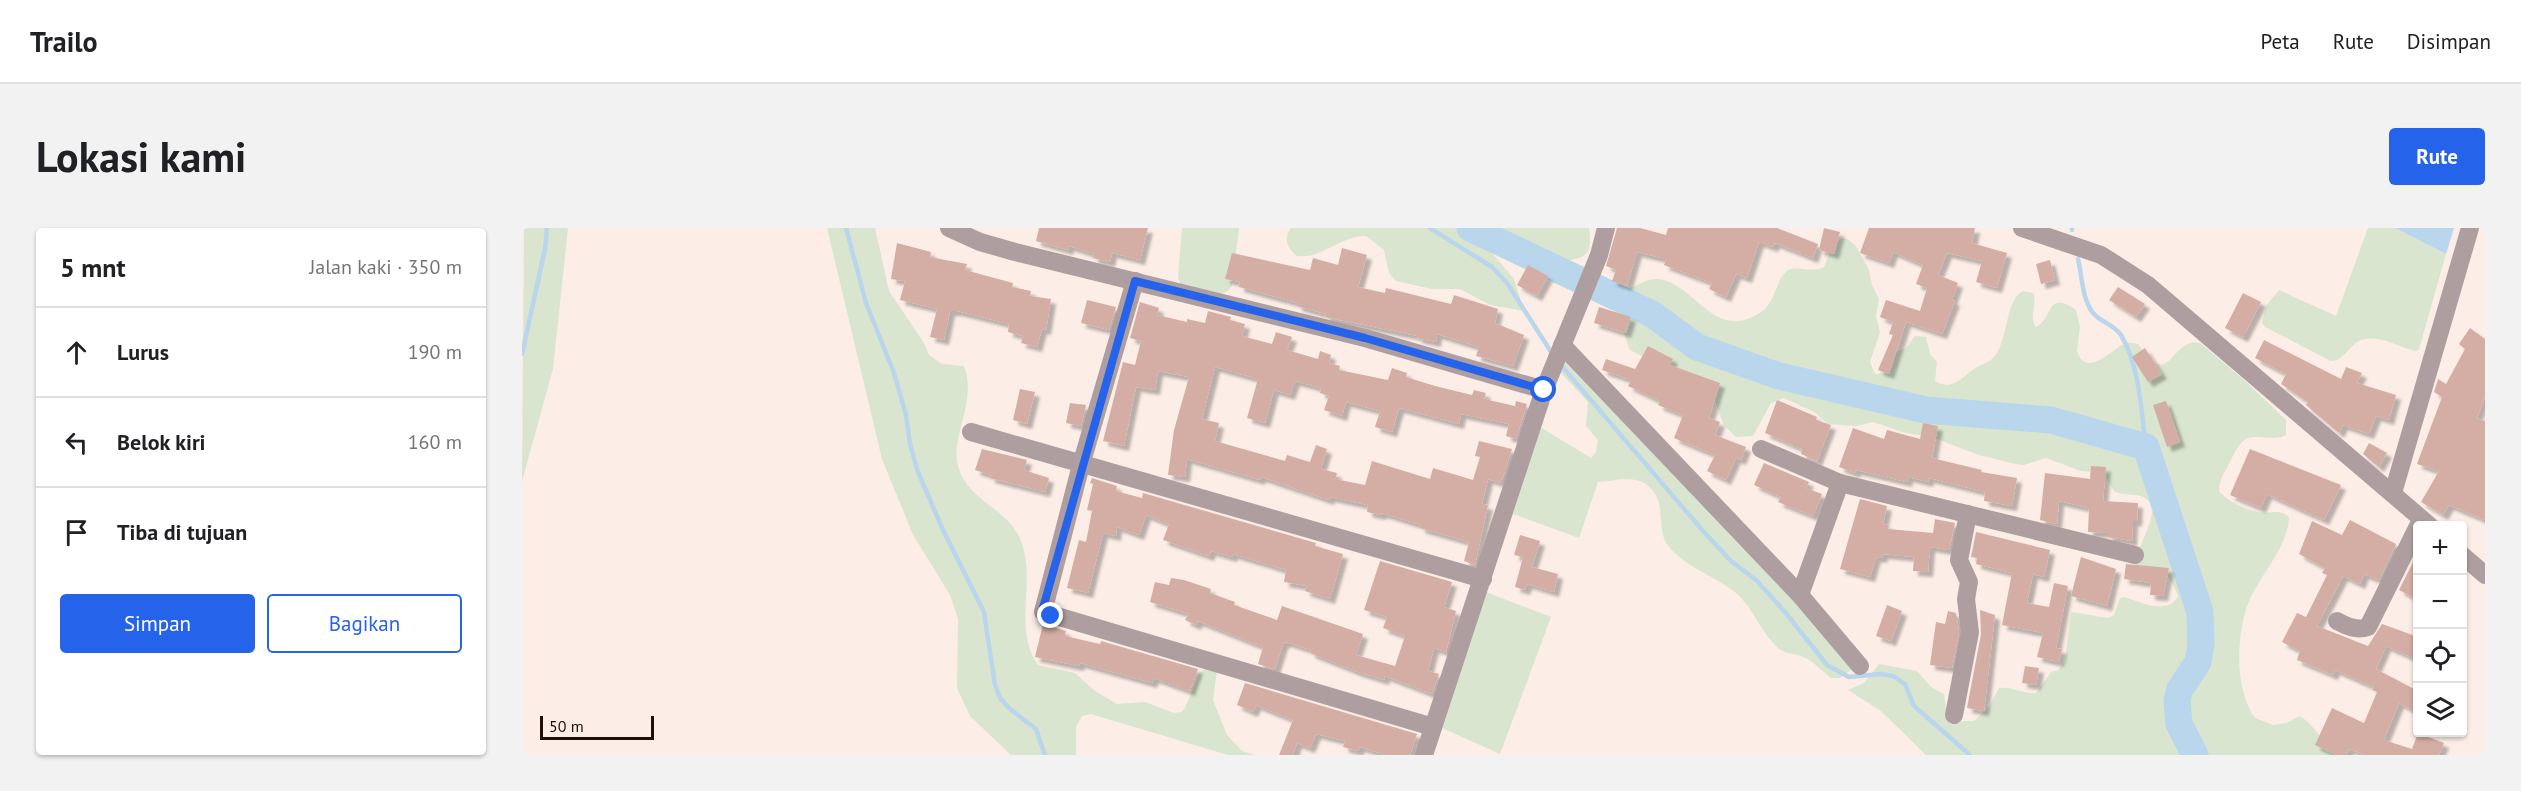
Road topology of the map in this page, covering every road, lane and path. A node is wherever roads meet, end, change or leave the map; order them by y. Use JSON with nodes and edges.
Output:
{"nodes":[{"id":1,"x":949,"y":228,"type":"edge"},
{"id":2,"x":1606,"y":228,"type":"edge"},
{"id":3,"x":2022,"y":228,"type":"edge"},
{"id":4,"x":2469,"y":228,"type":"edge"},
{"id":5,"x":2063,"y":235,"type":"edge"},
{"id":6,"x":1135,"y":281,"type":"junction"},
{"id":7,"x":1560,"y":348,"type":"junction"},
{"id":8,"x":1544,"y":390,"type":"junction"},
{"id":9,"x":970,"y":432,"type":"dead end"},
{"id":10,"x":1761,"y":449,"type":"dead end"},
{"id":11,"x":1081,"y":465,"type":"junction"},
{"id":12,"x":1840,"y":483,"type":"junction"},
{"id":13,"x":2393,"y":493,"type":"junction"},
{"id":14,"x":1968,"y":514,"type":"junction"},
{"id":15,"x":2419,"y":521,"type":"edge"},
{"id":16,"x":2413,"y":541,"type":"edge"},
{"id":17,"x":2135,"y":555,"type":"dead end"},
{"id":18,"x":2467,"y":559,"type":"edge"},
{"id":19,"x":2485,"y":575,"type":"edge"},
{"id":20,"x":1483,"y":579,"type":"junction"},
{"id":21,"x":1800,"y":595,"type":"junction"},
{"id":22,"x":2337,"y":621,"type":"dead end"},
{"id":23,"x":1860,"y":666,"type":"dead end"},
{"id":24,"x":1954,"y":715,"type":"dead end"},
{"id":25,"x":1433,"y":727,"type":"junction"},
{"id":26,"x":1424,"y":755,"type":"edge"}],
"edges":[{"from":1,"to":6,"type":"street"},
{"from":2,"to":7,"type":"street"},
{"from":3,"to":5,"type":"street"},
{"from":4,"to":13,"type":"street"},
{"from":5,"to":13,"type":"street"},
{"from":6,"to":8,"type":"street"},
{"from":6,"to":11,"type":"street"},
{"from":7,"to":8,"type":"street"},
{"from":7,"to":21,"type":"street"},
{"from":8,"to":20,"type":"street"},
{"from":9,"to":11,"type":"street"},
{"from":10,"to":12,"type":"street"},
{"from":11,"to":20,"type":"street"},
{"from":11,"to":25,"type":"street"},
{"from":12,"to":14,"type":"street"},
{"from":12,"to":21,"type":"street"},
{"from":13,"to":15,"type":"street"},
{"from":14,"to":17,"type":"street"},
{"from":14,"to":24,"type":"street"},
{"from":16,"to":22,"type":"street"},
{"from":18,"to":19,"type":"street"},
{"from":20,"to":25,"type":"street"},
{"from":21,"to":23,"type":"street"},
{"from":25,"to":26,"type":"street"}]}
